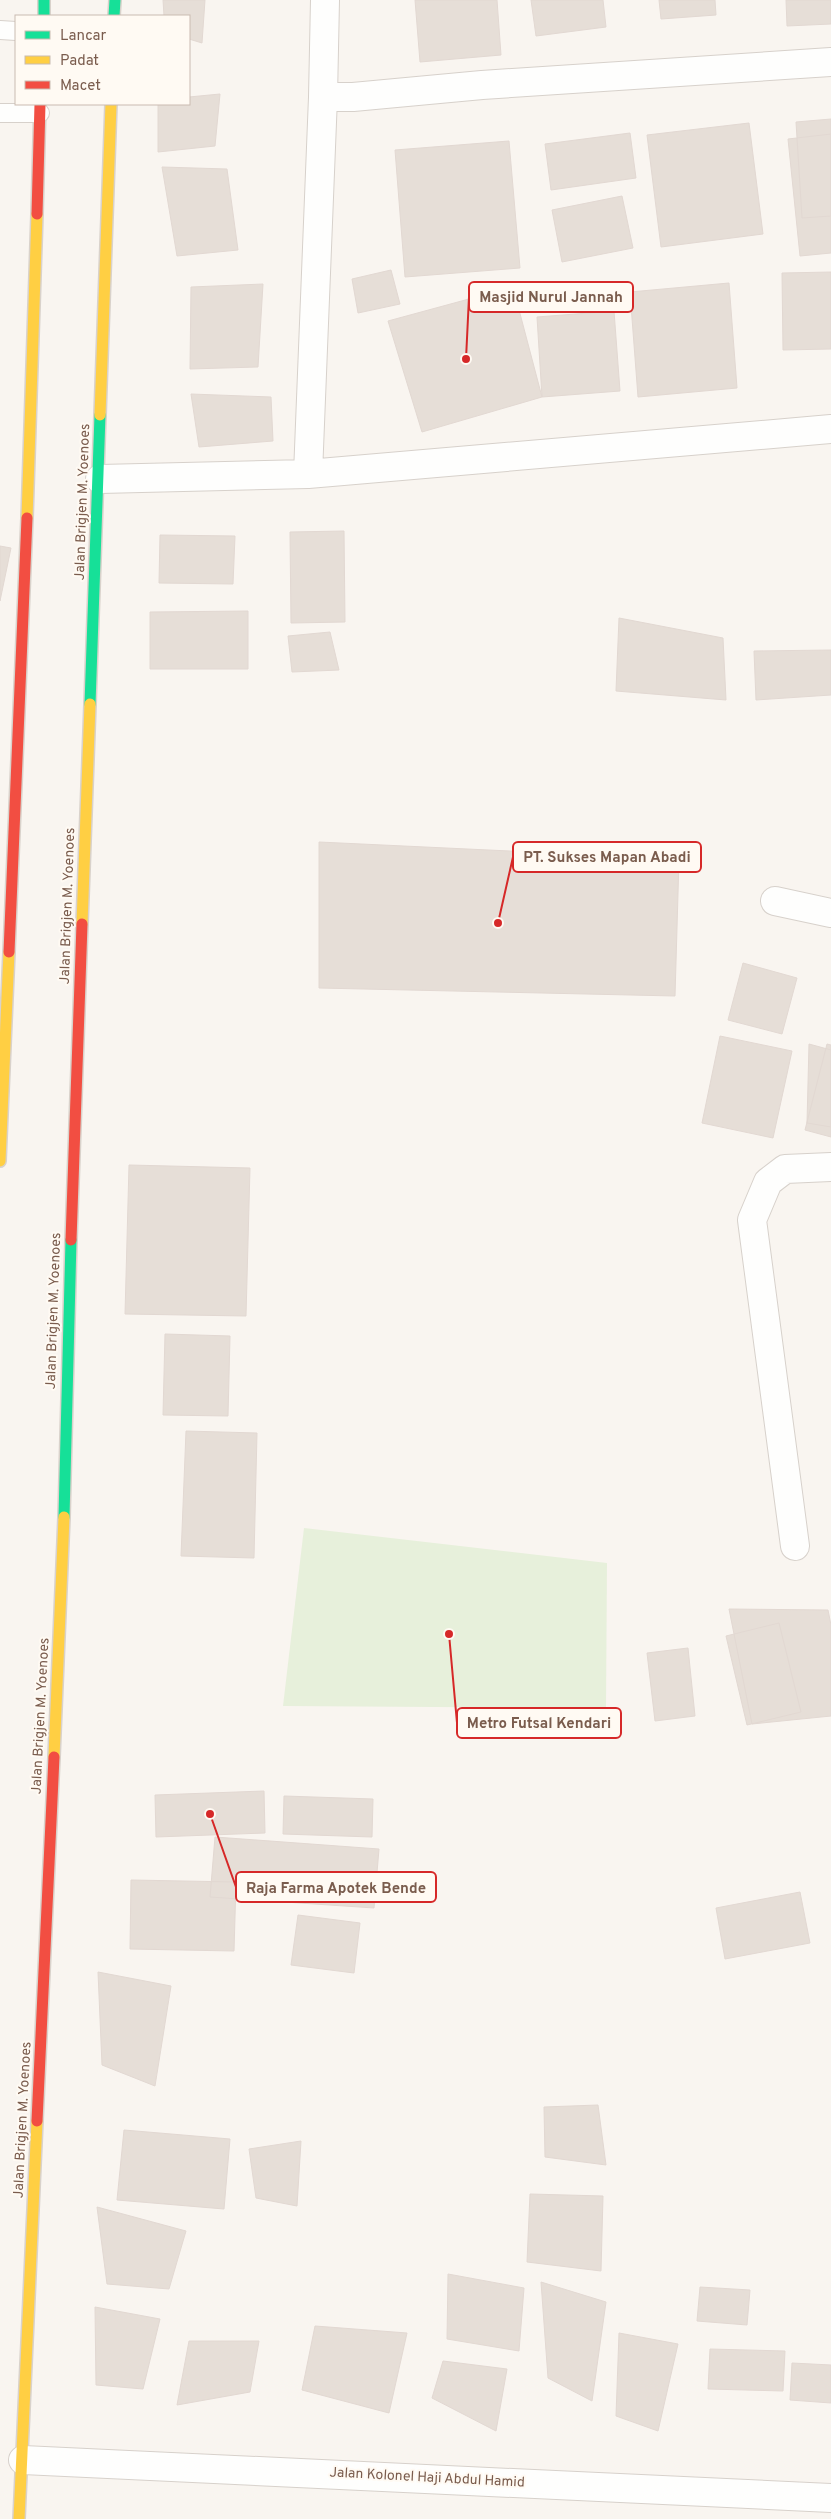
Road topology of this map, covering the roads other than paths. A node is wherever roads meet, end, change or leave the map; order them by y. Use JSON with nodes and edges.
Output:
{"nodes":[{"id":1,"x":44,"y":0,"type":"edge"},
{"id":2,"x":115,"y":0,"type":"edge"},
{"id":3,"x":325,"y":0,"type":"edge"},
{"id":4,"x":44,"y":15,"type":"edge"},
{"id":5,"x":114,"y":15,"type":"edge"},
{"id":6,"x":0,"y":30,"type":"edge"},
{"id":7,"x":15,"y":30,"type":"edge"},
{"id":8,"x":831,"y":62,"type":"edge"},
{"id":9,"x":323,"y":97,"type":"junction"},
{"id":10,"x":111,"y":105,"type":"edge"},
{"id":11,"x":40,"y":108,"type":"edge"},
{"id":12,"x":0,"y":113,"type":"edge"},
{"id":13,"x":831,"y":429,"type":"edge"},
{"id":14,"x":308,"y":474,"type":"junction"},
{"id":15,"x":100,"y":479,"type":"junction"},
{"id":16,"x":775,"y":901,"type":"dead end"},
{"id":17,"x":831,"y":913,"type":"edge"},
{"id":18,"x":4,"y":965,"type":"edge"},
{"id":19,"x":0,"y":1161,"type":"edge"},
{"id":20,"x":831,"y":1168,"type":"edge"},
{"id":21,"x":795,"y":1546,"type":"dead end"},
{"id":22,"x":23,"y":2460,"type":"junction"},
{"id":23,"x":831,"y":2498,"type":"edge"},
{"id":24,"x":19,"y":2519,"type":"edge"}],
"edges":[{"from":1,"to":4,"type":"main road"},
{"from":2,"to":5,"type":"main road"},
{"from":3,"to":9,"type":"street"},
{"from":6,"to":7,"type":"lane"},
{"from":8,"to":9,"type":"street"},
{"from":9,"to":14,"type":"street"},
{"from":10,"to":15,"type":"main road","name":"Jalan Brigjen M. Yoenoes"},
{"from":11,"to":12,"type":"lane"},
{"from":11,"to":18,"type":"main road"},
{"from":13,"to":14,"type":"street"},
{"from":14,"to":15,"type":"street"},
{"from":15,"to":22,"type":"main road","name":"Jalan Brigjen M. Yoenoes"},
{"from":16,"to":17,"type":"street"},
{"from":18,"to":19,"type":"main road"},
{"from":20,"to":21,"type":"street"},
{"from":22,"to":23,"type":"street","name":"Jalan Kolonel Haji Abdul Hamid"},
{"from":22,"to":24,"type":"main road","name":"Jalan Brigjen M. Yoenoes"}]}
